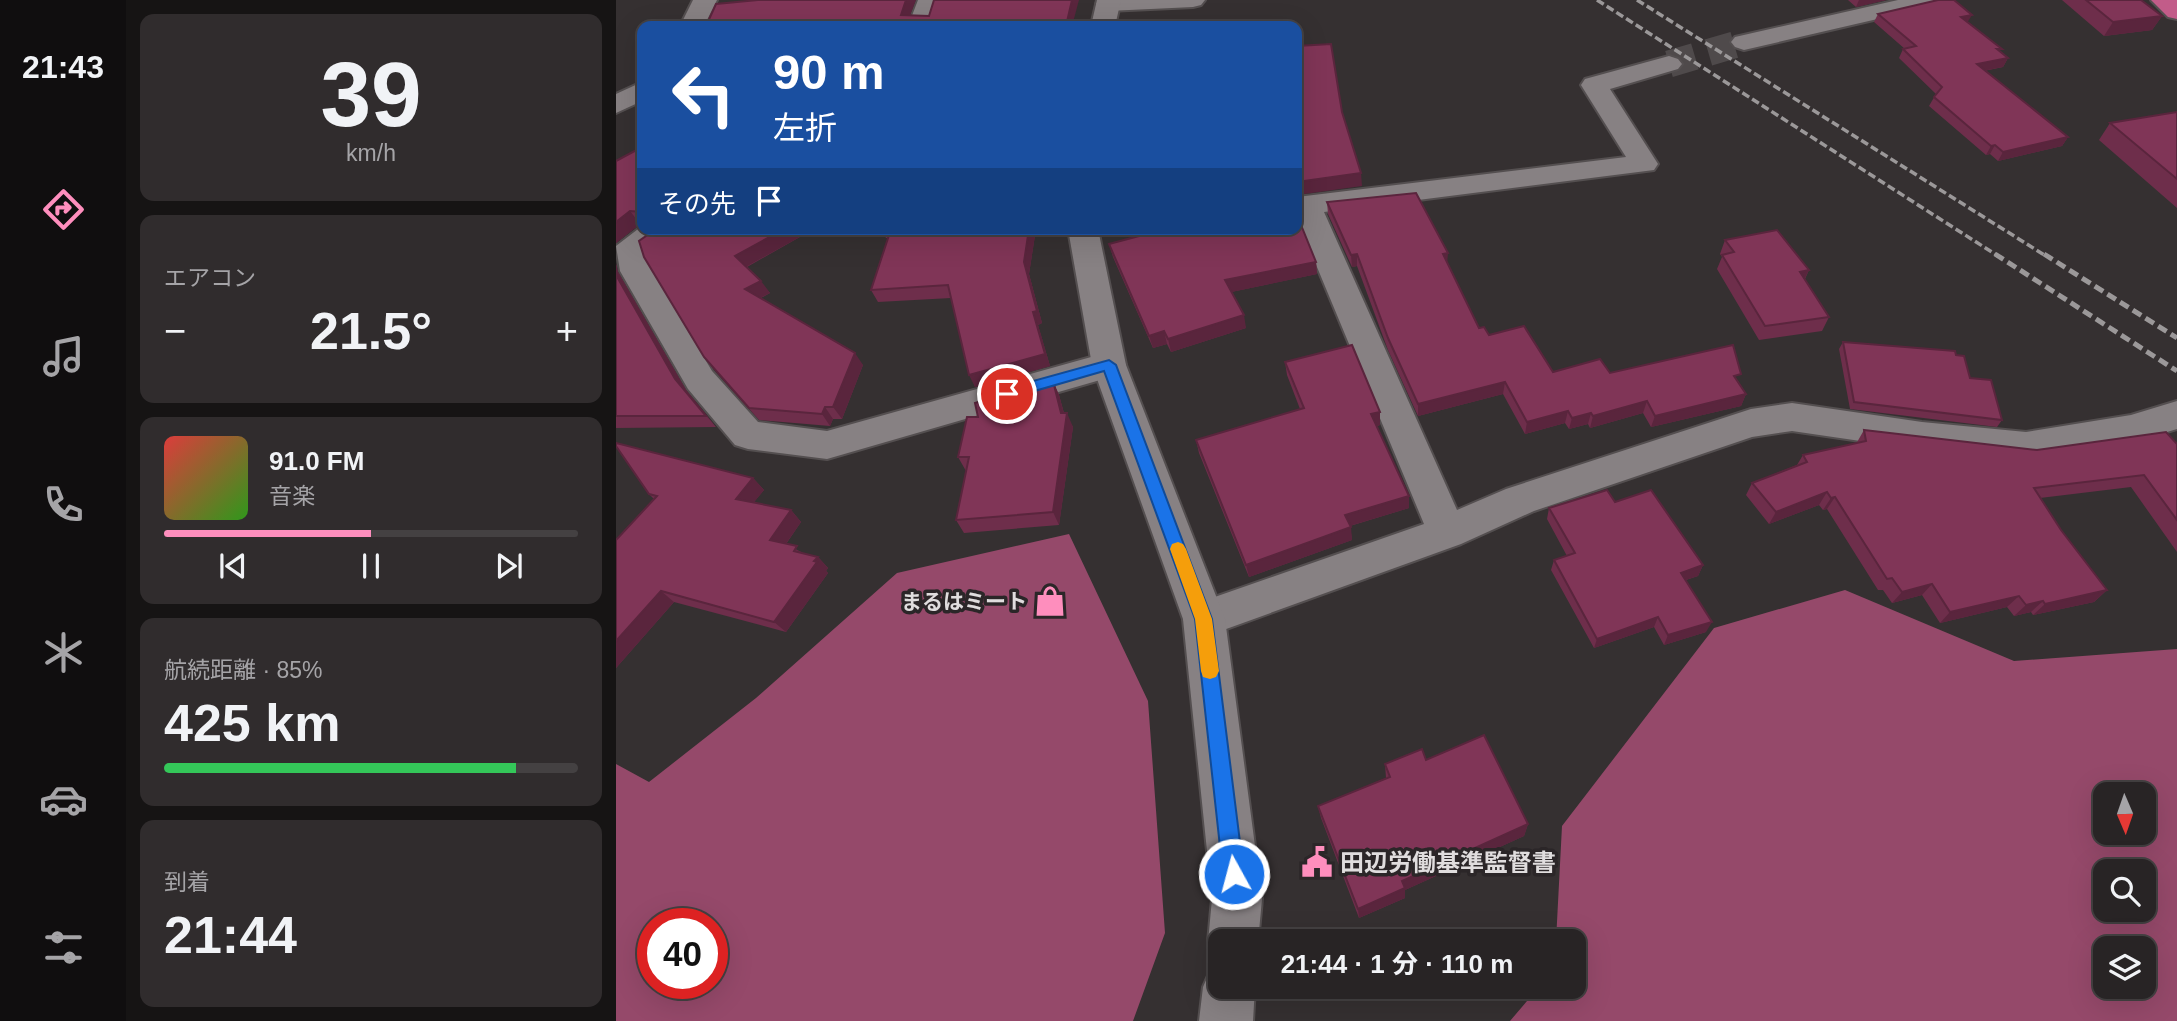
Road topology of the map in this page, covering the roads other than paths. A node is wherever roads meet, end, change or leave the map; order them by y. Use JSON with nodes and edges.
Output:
{"nodes":[{"id":1,"x":705,"y":0,"type":"edge"},
{"id":2,"x":930,"y":0,"type":"edge"},
{"id":3,"x":1193,"y":0,"type":"edge"},
{"id":4,"x":1930,"y":0,"type":"edge"},
{"id":5,"x":2163,"y":0,"type":"edge"},
{"id":6,"x":1107,"y":10,"type":"edge"},
{"id":7,"x":2177,"y":12,"type":"edge"},
{"id":8,"x":694,"y":21,"type":"edge"},
{"id":9,"x":922,"y":21,"type":"edge"},
{"id":10,"x":1744,"y":42,"type":"tunnel mouth"},
{"id":11,"x":1670,"y":64,"type":"tunnel mouth"},
{"id":12,"x":637,"y":93,"type":"edge"},
{"id":13,"x":616,"y":105,"type":"edge"},
{"id":14,"x":1302,"y":205,"type":"edge"},
{"id":15,"x":650,"y":235,"type":"edge"},
{"id":16,"x":1090,"y":235,"type":"edge"},
{"id":17,"x":1109,"y":365,"type":"junction"},
{"id":18,"x":2166,"y":419,"type":"edge"},
{"id":19,"x":1447,"y":532,"type":"junction"},
{"id":20,"x":1204,"y":619,"type":"junction"},
{"id":21,"x":1234,"y":929,"type":"edge"},
{"id":22,"x":1228,"y":999,"type":"edge"},
{"id":23,"x":1226,"y":1021,"type":"edge"}],
"edges":[{"from":1,"to":8,"type":"street"},
{"from":2,"to":9,"type":"street"},
{"from":3,"to":6,"type":"street"},
{"from":4,"to":10,"type":"street"},
{"from":5,"to":7,"type":"highway"},
{"from":11,"to":14,"type":"street"},
{"from":12,"to":13,"type":"street"},
{"from":14,"to":19,"type":"street"},
{"from":15,"to":17,"type":"street"},
{"from":16,"to":17,"type":"street"},
{"from":17,"to":20,"type":"street"},
{"from":18,"to":19,"type":"street"},
{"from":19,"to":20,"type":"street"},
{"from":20,"to":21,"type":"street"},
{"from":22,"to":23,"type":"street"}]}
